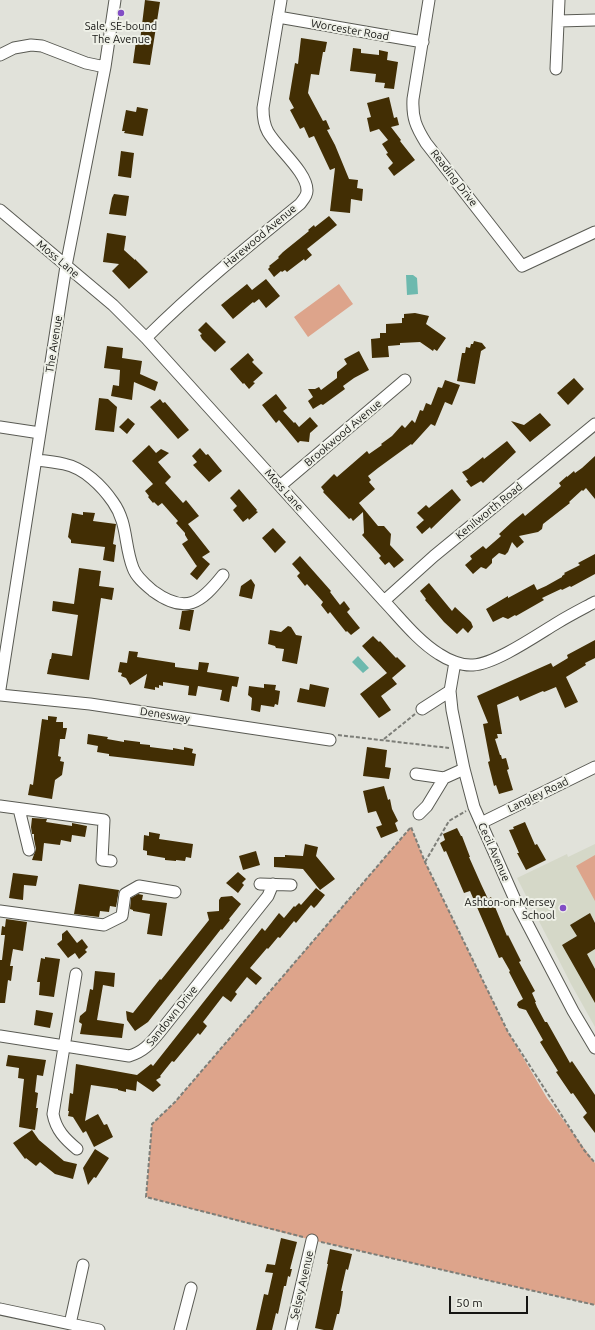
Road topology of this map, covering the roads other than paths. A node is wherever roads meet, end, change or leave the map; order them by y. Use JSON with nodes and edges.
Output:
{"nodes":[{"id":1,"x":115,"y":0,"type":"edge"},
{"id":2,"x":281,"y":0,"type":"edge"},
{"id":3,"x":429,"y":0,"type":"edge"},
{"id":4,"x":560,"y":0,"type":"edge"},
{"id":5,"x":278,"y":17,"type":"junction"},
{"id":6,"x":595,"y":20,"type":"edge"},
{"id":7,"x":559,"y":21,"type":"junction"},
{"id":8,"x":423,"y":42,"type":"junction"},
{"id":9,"x":0,"y":55,"type":"edge"},
{"id":10,"x":105,"y":67,"type":"junction"},
{"id":11,"x":555,"y":69,"type":"dead end"},
{"id":12,"x":0,"y":210,"type":"edge"},
{"id":13,"x":595,"y":232,"type":"edge"},
{"id":14,"x":66,"y":266,"type":"junction"},
{"id":15,"x":146,"y":338,"type":"junction"},
{"id":16,"x":405,"y":380,"type":"dead end"},
{"id":17,"x":595,"y":424,"type":"edge"},
{"id":18,"x":0,"y":427,"type":"edge"},
{"id":19,"x":40,"y":433,"type":"junction"},
{"id":20,"x":37,"y":460,"type":"junction"},
{"id":21,"x":280,"y":486,"type":"junction"},
{"id":22,"x":223,"y":575,"type":"dead end"},
{"id":23,"x":384,"y":601,"type":"junction"},
{"id":24,"x":595,"y":602,"type":"edge"},
{"id":25,"x":455,"y":662,"type":"junction"},
{"id":26,"x":0,"y":689,"type":"edge"},
{"id":27,"x":450,"y":691,"type":"junction"},
{"id":28,"x":0,"y":695,"type":"edge"},
{"id":29,"x":422,"y":709,"type":"road end"},
{"id":30,"x":330,"y":740,"type":"road end"},
{"id":31,"x":595,"y":767,"type":"edge"},
{"id":32,"x":464,"y":769,"type":"junction"},
{"id":33,"x":416,"y":774,"type":"dead end"},
{"id":34,"x":444,"y":778,"type":"junction"},
{"id":35,"x":0,"y":806,"type":"edge"},
{"id":36,"x":19,"y":808,"type":"junction"},
{"id":37,"x":419,"y":814,"type":"dead end"},
{"id":38,"x":481,"y":823,"type":"junction"},
{"id":39,"x":29,"y":850,"type":"dead end"},
{"id":40,"x":111,"y":861,"type":"dead end"},
{"id":41,"x":260,"y":884,"type":"dead end"},
{"id":42,"x":273,"y":884,"type":"junction"},
{"id":43,"x":291,"y":886,"type":"dead end"},
{"id":44,"x":174,"y":892,"type":"dead end"},
{"id":45,"x":0,"y":911,"type":"edge"},
{"id":46,"x":76,"y":974,"type":"dead end"},
{"id":47,"x":0,"y":1036,"type":"edge"},
{"id":48,"x":63,"y":1046,"type":"junction"},
{"id":49,"x":595,"y":1048,"type":"edge"},
{"id":50,"x":77,"y":1149,"type":"dead end"},
{"id":51,"x":312,"y":1240,"type":"road end"},
{"id":52,"x":83,"y":1265,"type":"dead end"},
{"id":53,"x":191,"y":1288,"type":"dead end"},
{"id":54,"x":0,"y":1309,"type":"edge"},
{"id":55,"x":70,"y":1324,"type":"junction"},
{"id":56,"x":99,"y":1330,"type":"edge"},
{"id":57,"x":180,"y":1330,"type":"edge"},
{"id":58,"x":291,"y":1330,"type":"edge"}],
"edges":[{"from":1,"to":10,"type":"street","name":"The Avenue"},
{"from":2,"to":5,"type":"street","name":"Harewood Avenue"},
{"from":3,"to":8,"type":"street","name":"Reading Drive"},
{"from":4,"to":7,"type":"street"},
{"from":5,"to":8,"type":"street","name":"Worcester Road"},
{"from":5,"to":15,"type":"street","name":"Harewood Avenue"},
{"from":6,"to":7,"type":"street"},
{"from":7,"to":11,"type":"street"},
{"from":8,"to":13,"type":"street","name":"Reading Drive"},
{"from":9,"to":10,"type":"street"},
{"from":10,"to":14,"type":"street","name":"The Avenue"},
{"from":12,"to":14,"type":"street","name":"Moss Lane"},
{"from":14,"to":15,"type":"street","name":"Moss Lane"},
{"from":14,"to":19,"type":"street","name":"The Avenue"},
{"from":15,"to":21,"type":"street","name":"Moss Lane"},
{"from":16,"to":21,"type":"street","name":"Brookwood Avenue"},
{"from":17,"to":23,"type":"street","name":"Kenilworth Road"},
{"from":18,"to":19,"type":"street"},
{"from":19,"to":20,"type":"street","name":"The Avenue"},
{"from":20,"to":22,"type":"street"},
{"from":20,"to":26,"type":"street","name":"The Avenue"},
{"from":21,"to":23,"type":"street","name":"Moss Lane"},
{"from":23,"to":25,"type":"street","name":"Moss Lane"},
{"from":24,"to":25,"type":"street","name":"Moss Lane"},
{"from":25,"to":27,"type":"street","name":"Cecil Avenue"},
{"from":27,"to":29,"type":"street"},
{"from":27,"to":32,"type":"street","name":"Cecil Avenue"},
{"from":28,"to":30,"type":"street","name":"Denesway"},
{"from":31,"to":38,"type":"street","name":"Langley Road"},
{"from":32,"to":34,"type":"street"},
{"from":32,"to":38,"type":"street","name":"Cecil Avenue"},
{"from":33,"to":34,"type":"street"},
{"from":34,"to":37,"type":"street"},
{"from":35,"to":36,"type":"street"},
{"from":36,"to":39,"type":"street"},
{"from":36,"to":40,"type":"street"},
{"from":38,"to":49,"type":"street","name":"Cecil Avenue"},
{"from":41,"to":42,"type":"street"},
{"from":42,"to":43,"type":"street"},
{"from":42,"to":48,"type":"street","name":"Sandown Drive"},
{"from":44,"to":45,"type":"street"},
{"from":46,"to":48,"type":"street"},
{"from":47,"to":48,"type":"street","name":"Sandown Drive"},
{"from":48,"to":50,"type":"street"},
{"from":51,"to":58,"type":"street","name":"Selsey Avenue"},
{"from":52,"to":55,"type":"street"},
{"from":53,"to":57,"type":"street"},
{"from":54,"to":55,"type":"street"},
{"from":55,"to":56,"type":"street"}]}
